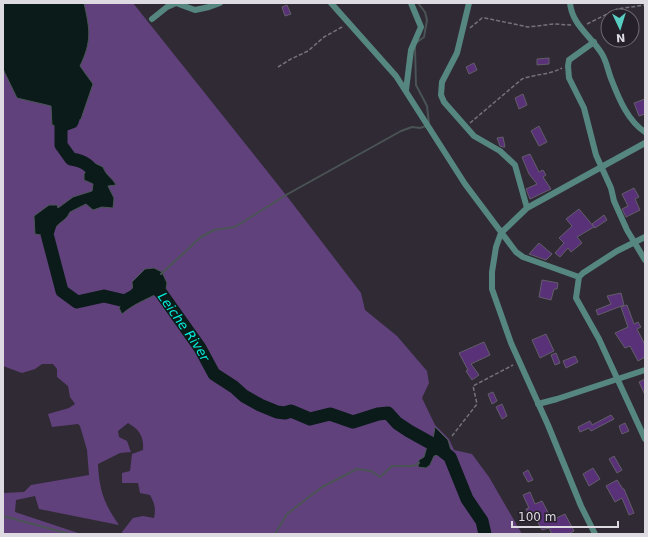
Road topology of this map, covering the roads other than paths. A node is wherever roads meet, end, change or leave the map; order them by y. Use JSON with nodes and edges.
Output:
{"nodes":[{"id":1,"x":220,"y":3,"type":"edge"},
{"id":2,"x":331,"y":3,"type":"edge"},
{"id":3,"x":411,"y":3,"type":"edge"},
{"id":4,"x":468,"y":3,"type":"edge"},
{"id":5,"x":570,"y":3,"type":"edge"},
{"id":6,"x":152,"y":19,"type":"dead end"},
{"id":7,"x":594,"y":42,"type":"junction"},
{"id":8,"x":406,"y":90,"type":"junction"},
{"id":9,"x":645,"y":132,"type":"edge"},
{"id":10,"x":645,"y":143,"type":"edge"},
{"id":11,"x":601,"y":167,"type":"junction"},
{"id":12,"x":527,"y":208,"type":"junction"},
{"id":13,"x":501,"y":233,"type":"junction"},
{"id":14,"x":645,"y":237,"type":"edge"},
{"id":15,"x":634,"y":243,"type":"junction"},
{"id":16,"x":645,"y":260,"type":"edge"},
{"id":17,"x":578,"y":277,"type":"junction"},
{"id":18,"x":645,"y":370,"type":"edge"},
{"id":19,"x":617,"y":378,"type":"junction"},
{"id":20,"x":538,"y":404,"type":"junction"},
{"id":21,"x":645,"y":439,"type":"edge"},
{"id":22,"x":595,"y":534,"type":"edge"}],
"edges":[{"from":1,"to":6,"type":"street"},
{"from":2,"to":8,"type":"street"},
{"from":3,"to":8,"type":"street"},
{"from":4,"to":12,"type":"street"},
{"from":5,"to":7,"type":"street"},
{"from":7,"to":9,"type":"street"},
{"from":7,"to":11,"type":"street"},
{"from":8,"to":13,"type":"street"},
{"from":10,"to":11,"type":"street"},
{"from":11,"to":12,"type":"street"},
{"from":11,"to":15,"type":"street"},
{"from":12,"to":13,"type":"street"},
{"from":13,"to":17,"type":"street"},
{"from":13,"to":20,"type":"street"},
{"from":14,"to":15,"type":"street"},
{"from":15,"to":16,"type":"street"},
{"from":15,"to":17,"type":"street"},
{"from":17,"to":19,"type":"street"},
{"from":18,"to":19,"type":"street"},
{"from":19,"to":20,"type":"street"},
{"from":19,"to":21,"type":"street"},
{"from":20,"to":22,"type":"street"}]}
